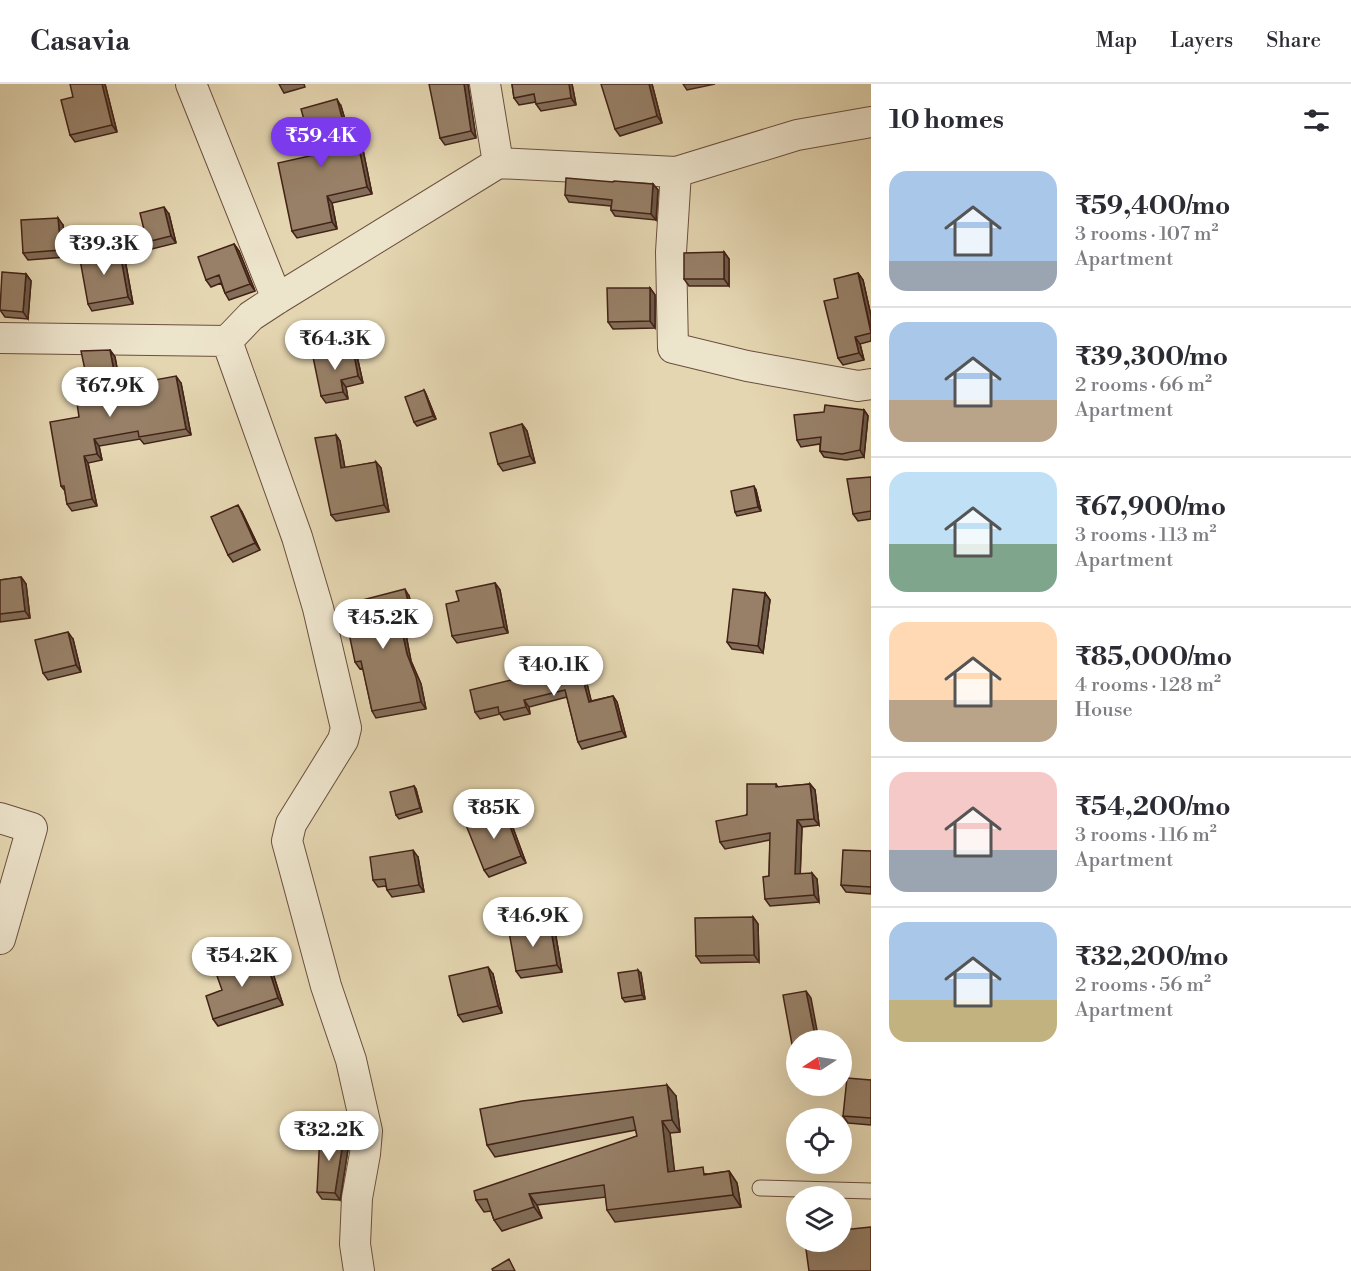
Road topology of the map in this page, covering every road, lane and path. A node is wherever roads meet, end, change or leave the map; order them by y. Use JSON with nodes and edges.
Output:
{"nodes":[{"id":1,"x":191,"y":84,"type":"edge"},
{"id":2,"x":485,"y":84,"type":"edge"},
{"id":3,"x":871,"y":122,"type":"edge"},
{"id":4,"x":498,"y":163,"type":"junction"},
{"id":5,"x":676,"y":172,"type":"junction"},
{"id":6,"x":277,"y":299,"type":"junction"},
{"id":7,"x":0,"y":338,"type":"edge"},
{"id":8,"x":227,"y":342,"type":"junction"},
{"id":9,"x":871,"y":384,"type":"edge"},
{"id":10,"x":0,"y":818,"type":"edge"},
{"id":11,"x":0,"y":939,"type":"edge"},
{"id":12,"x":760,"y":1188,"type":"dead end"},
{"id":13,"x":871,"y":1191,"type":"edge"},
{"id":14,"x":359,"y":1271,"type":"edge"}],
"edges":[{"from":1,"to":6,"type":"street"},
{"from":2,"to":4,"type":"street"},
{"from":3,"to":5,"type":"street"},
{"from":4,"to":5,"type":"street"},
{"from":4,"to":6,"type":"street"},
{"from":5,"to":9,"type":"street"},
{"from":6,"to":8,"type":"street"},
{"from":7,"to":8,"type":"street"},
{"from":8,"to":14,"type":"street"},
{"from":10,"to":11,"type":"street"},
{"from":12,"to":13,"type":"lane"}]}
